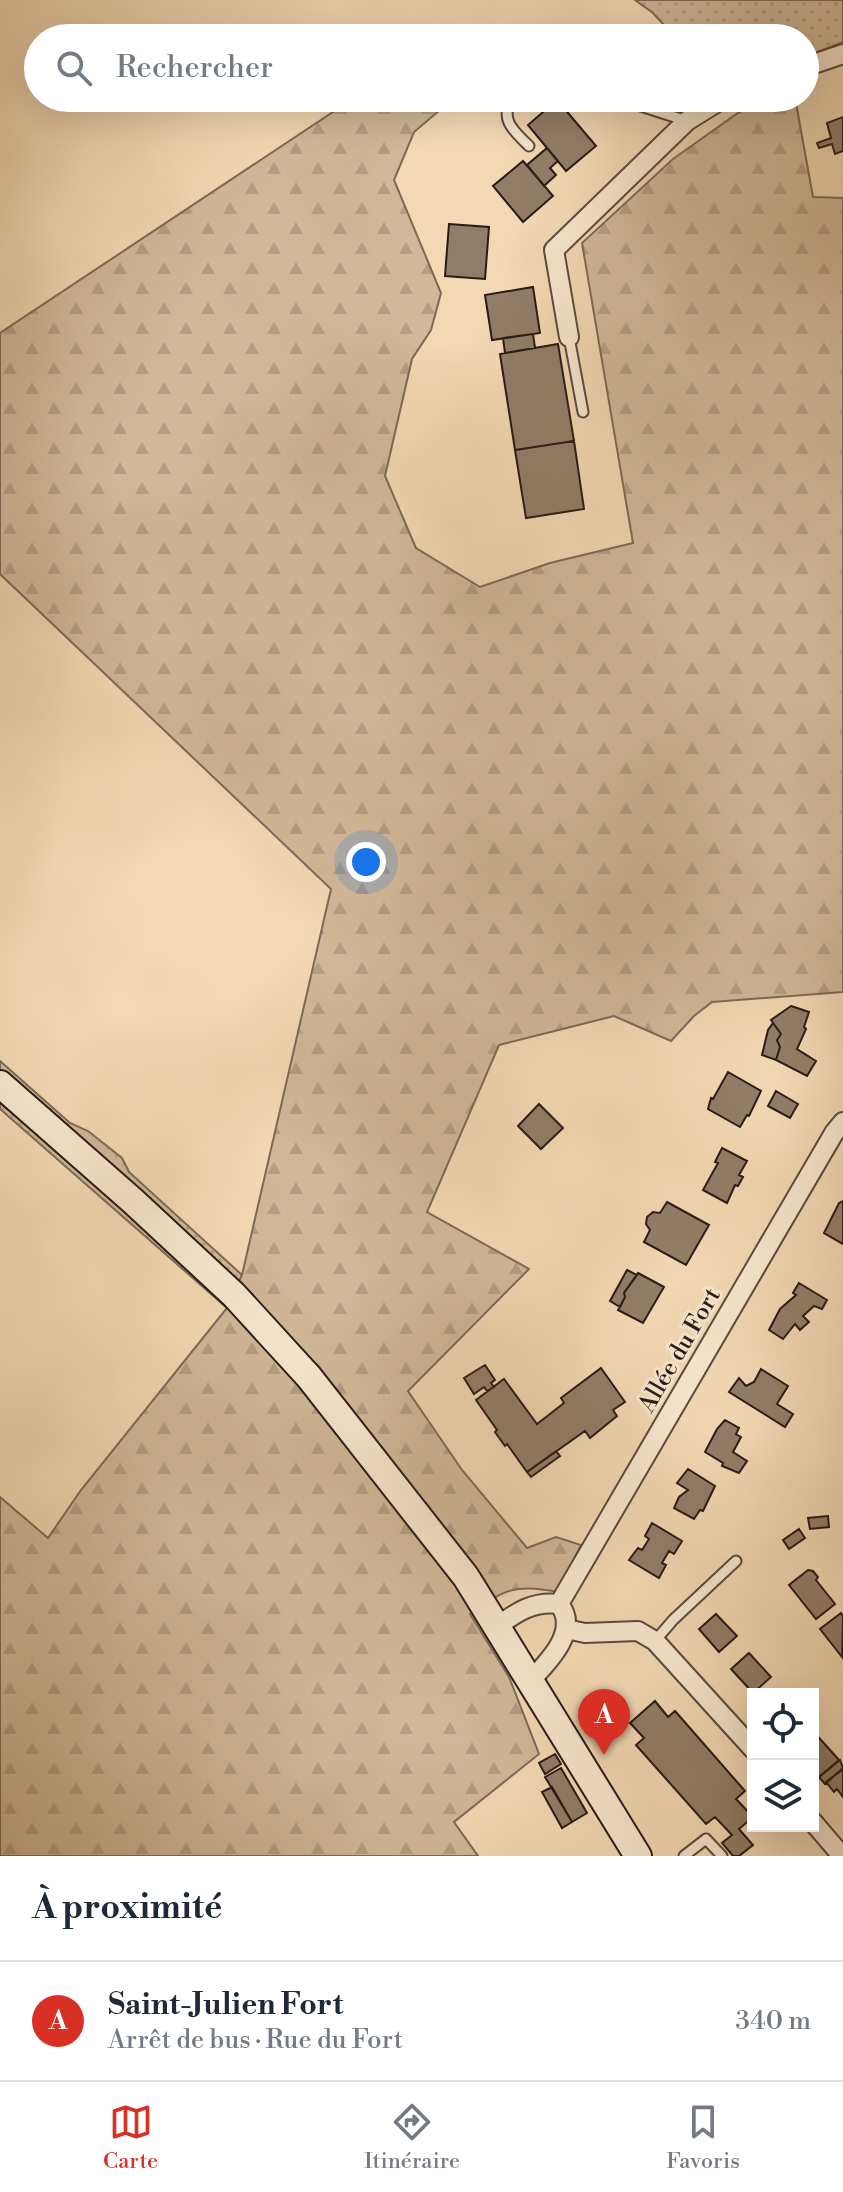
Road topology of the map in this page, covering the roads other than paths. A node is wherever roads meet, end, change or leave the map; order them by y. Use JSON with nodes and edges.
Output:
{"nodes":[{"id":1,"x":843,"y":54,"type":"edge"},
{"id":2,"x":819,"y":62,"type":"edge"},
{"id":3,"x":507,"y":112,"type":"edge"},
{"id":4,"x":659,"y":112,"type":"edge"},
{"id":5,"x":701,"y":112,"type":"edge"},
{"id":6,"x":687,"y":121,"type":"junction"},
{"id":7,"x":529,"y":146,"type":"dead end"},
{"id":8,"x":569,"y":337,"type":"joint"},
{"id":9,"x":583,"y":412,"type":"dead end"},
{"id":10,"x":0,"y":1084,"type":"edge"},
{"id":11,"x":843,"y":1122,"type":"edge"},
{"id":12,"x":736,"y":1561,"type":"dead end"},
{"id":13,"x":559,"y":1604,"type":"junction"},
{"id":14,"x":498,"y":1626,"type":"junction"},
{"id":15,"x":566,"y":1629,"type":"junction"},
{"id":16,"x":655,"y":1641,"type":"junction"},
{"id":17,"x":531,"y":1680,"type":"junction"},
{"id":18,"x":747,"y":1742,"type":"edge"},
{"id":19,"x":819,"y":1829,"type":"edge"},
{"id":20,"x":638,"y":1856,"type":"edge"},
{"id":21,"x":684,"y":1856,"type":"edge"},
{"id":22,"x":722,"y":1856,"type":"edge"},
{"id":23,"x":842,"y":1856,"type":"edge"}],
"edges":[{"from":1,"to":2,"type":"street"},
{"from":3,"to":7,"type":"lane"},
{"from":4,"to":6,"type":"lane"},
{"from":5,"to":6,"type":"street"},
{"from":6,"to":8,"type":"street"},
{"from":8,"to":9,"type":"lane"},
{"from":10,"to":14,"type":"main road"},
{"from":11,"to":13,"type":"street","name":"Allée du Fort"},
{"from":12,"to":16,"type":"lane"},
{"from":13,"to":14,"type":"street"},
{"from":13,"to":15,"type":"street"},
{"from":14,"to":17,"type":"main road"},
{"from":15,"to":16,"type":"street"},
{"from":15,"to":17,"type":"street"},
{"from":16,"to":18,"type":"street"},
{"from":17,"to":20,"type":"main road"},
{"from":19,"to":23,"type":"street"},
{"from":21,"to":22,"type":"lane"}]}
